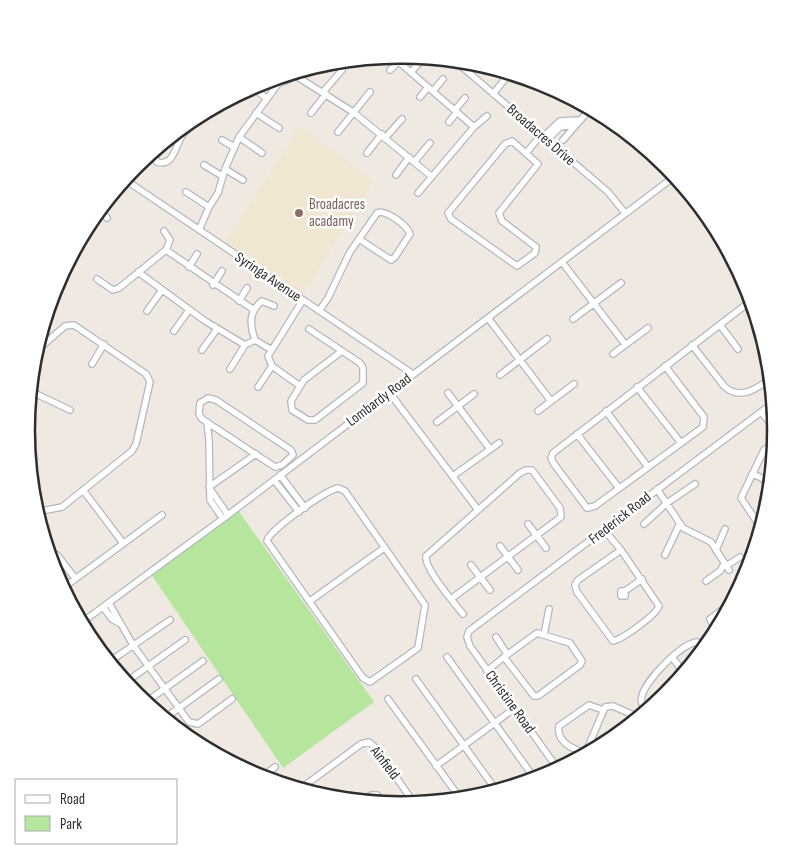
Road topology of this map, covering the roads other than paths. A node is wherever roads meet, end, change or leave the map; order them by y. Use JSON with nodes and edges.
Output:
{"nodes":[{"id":1,"x":395,"y":64,"type":"edge"},
{"id":2,"x":402,"y":64,"type":"edge"},
{"id":3,"x":418,"y":64,"type":"edge"},
{"id":4,"x":342,"y":70,"type":"dead end"},
{"id":5,"x":390,"y":70,"type":"dead end"},
{"id":6,"x":465,"y":70,"type":"edge"},
{"id":7,"x":411,"y":72,"type":"junction"},
{"id":8,"x":299,"y":78,"type":"edge"},
{"id":9,"x":443,"y":79,"type":"dead end"},
{"id":10,"x":505,"y":79,"type":"edge"},
{"id":11,"x":277,"y":85,"type":"edge"},
{"id":12,"x":431,"y":89,"type":"junction"},
{"id":13,"x":259,"y":92,"type":"edge"},
{"id":14,"x":370,"y":92,"type":"dead end"},
{"id":15,"x":325,"y":93,"type":"junction"},
{"id":16,"x":493,"y":94,"type":"junction"},
{"id":17,"x":420,"y":97,"type":"dead end"},
{"id":18,"x":266,"y":98,"type":"junction"},
{"id":19,"x":465,"y":98,"type":"dead end"},
{"id":20,"x":456,"y":111,"type":"junction"},
{"id":21,"x":256,"y":112,"type":"junction"},
{"id":22,"x":354,"y":112,"type":"junction"},
{"id":23,"x":311,"y":113,"type":"dead end"},
{"id":24,"x":586,"y":114,"type":"edge"},
{"id":25,"x":487,"y":116,"type":"dead end"},
{"id":26,"x":402,"y":118,"type":"dead end"},
{"id":27,"x":580,"y":120,"type":"junction"},
{"id":28,"x":449,"y":122,"type":"dead end"},
{"id":29,"x":576,"y":125,"type":"junction"},
{"id":30,"x":474,"y":127,"type":"junction"},
{"id":31,"x":279,"y":128,"type":"dead end"},
{"id":32,"x":338,"y":132,"type":"dead end"},
{"id":33,"x":384,"y":135,"type":"junction"},
{"id":34,"x":180,"y":137,"type":"edge"},
{"id":35,"x":239,"y":137,"type":"junction"},
{"id":36,"x":544,"y":137,"type":"junction"},
{"id":37,"x":222,"y":140,"type":"dead end"},
{"id":38,"x":563,"y":140,"type":"dead end"},
{"id":39,"x":430,"y":144,"type":"dead end"},
{"id":40,"x":234,"y":147,"type":"junction"},
{"id":41,"x":526,"y":152,"type":"junction"},
{"id":42,"x":262,"y":153,"type":"dead end"},
{"id":43,"x":367,"y":153,"type":"dead end"},
{"id":44,"x":155,"y":158,"type":"edge"},
{"id":45,"x":412,"y":159,"type":"junction"},
{"id":46,"x":204,"y":165,"type":"dead end"},
{"id":47,"x":225,"y":169,"type":"junction"},
{"id":48,"x":396,"y":175,"type":"dead end"},
{"id":49,"x":222,"y":176,"type":"junction"},
{"id":50,"x":431,"y":176,"type":"junction"},
{"id":51,"x":243,"y":180,"type":"dead end"},
{"id":52,"x":669,"y":181,"type":"edge"},
{"id":53,"x":131,"y":183,"type":"edge"},
{"id":54,"x":186,"y":192,"type":"dead end"},
{"id":55,"x":418,"y":193,"type":"dead end"},
{"id":56,"x":209,"y":207,"type":"junction"},
{"id":57,"x":626,"y":214,"type":"junction"},
{"id":58,"x":105,"y":215,"type":"edge"},
{"id":59,"x":107,"y":218,"type":"dead end"},
{"id":60,"x":199,"y":230,"type":"junction"},
{"id":61,"x":164,"y":231,"type":"dead end"},
{"id":62,"x":359,"y":240,"type":"junction"},
{"id":63,"x":166,"y":250,"type":"junction"},
{"id":64,"x":197,"y":254,"type":"dead end"},
{"id":65,"x":562,"y":262,"type":"junction"},
{"id":66,"x":189,"y":267,"type":"junction"},
{"id":67,"x":138,"y":272,"type":"junction"},
{"id":68,"x":222,"y":272,"type":"dead end"},
{"id":69,"x":97,"y":279,"type":"dead end"},
{"id":70,"x":621,"y":283,"type":"dead end"},
{"id":71,"x":213,"y":285,"type":"junction"},
{"id":72,"x":247,"y":288,"type":"dead end"},
{"id":73,"x":162,"y":290,"type":"junction"},
{"id":74,"x":303,"y":300,"type":"junction"},
{"id":75,"x":239,"y":301,"type":"junction"},
{"id":76,"x":594,"y":303,"type":"junction"},
{"id":77,"x":745,"y":305,"type":"edge"},
{"id":78,"x":274,"y":306,"type":"dead end"},
{"id":79,"x":189,"y":310,"type":"junction"},
{"id":80,"x":254,"y":310,"type":"junction"},
{"id":81,"x":147,"y":311,"type":"dead end"},
{"id":82,"x":319,"y":311,"type":"junction"},
{"id":83,"x":488,"y":318,"type":"junction"},
{"id":84,"x":573,"y":319,"type":"dead end"},
{"id":85,"x":720,"y":325,"type":"junction"},
{"id":86,"x":648,"y":328,"type":"dead end"},
{"id":87,"x":217,"y":329,"type":"junction"},
{"id":88,"x":309,"y":329,"type":"dead end"},
{"id":89,"x":174,"y":331,"type":"dead end"},
{"id":90,"x":548,"y":339,"type":"dead end"},
{"id":91,"x":255,"y":340,"type":"junction"},
{"id":92,"x":45,"y":344,"type":"edge"},
{"id":93,"x":104,"y":344,"type":"junction"},
{"id":94,"x":625,"y":344,"type":"junction"},
{"id":95,"x":692,"y":345,"type":"junction"},
{"id":96,"x":245,"y":346,"type":"junction"},
{"id":97,"x":270,"y":349,"type":"junction"},
{"id":98,"x":738,"y":349,"type":"dead end"},
{"id":99,"x":202,"y":350,"type":"dead end"},
{"id":100,"x":342,"y":351,"type":"junction"},
{"id":101,"x":612,"y":354,"type":"dead end"},
{"id":102,"x":520,"y":359,"type":"junction"},
{"id":103,"x":92,"y":364,"type":"dead end"},
{"id":104,"x":272,"y":366,"type":"junction"},
{"id":105,"x":665,"y":366,"type":"junction"},
{"id":106,"x":230,"y":369,"type":"dead end"},
{"id":107,"x":413,"y":374,"type":"junction"},
{"id":108,"x":500,"y":375,"type":"dead end"},
{"id":109,"x":764,"y":382,"type":"edge"},
{"id":110,"x":574,"y":384,"type":"dead end"},
{"id":111,"x":300,"y":386,"type":"junction"},
{"id":112,"x":637,"y":387,"type":"junction"},
{"id":113,"x":258,"y":388,"type":"dead end"},
{"id":114,"x":389,"y":392,"type":"junction"},
{"id":115,"x":448,"y":393,"type":"dead end"},
{"id":116,"x":474,"y":394,"type":"dead end"},
{"id":117,"x":37,"y":395,"type":"edge"},
{"id":118,"x":551,"y":401,"type":"junction"},
{"id":119,"x":458,"y":406,"type":"junction"},
{"id":120,"x":766,"y":408,"type":"edge"},
{"id":121,"x":70,"y":410,"type":"dead end"},
{"id":122,"x":538,"y":411,"type":"dead end"},
{"id":123,"x":606,"y":411,"type":"junction"},
{"id":124,"x":761,"y":412,"type":"junction"},
{"id":125,"x":767,"y":419,"type":"edge"},
{"id":126,"x":206,"y":422,"type":"junction"},
{"id":127,"x":437,"y":422,"type":"dead end"},
{"id":128,"x":577,"y":434,"type":"junction"},
{"id":129,"x":499,"y":443,"type":"dead end"},
{"id":130,"x":681,"y":443,"type":"junction"},
{"id":131,"x":766,"y":447,"type":"edge"},
{"id":132,"x":490,"y":449,"type":"junction"},
{"id":133,"x":256,"y":454,"type":"junction"},
{"id":134,"x":648,"y":467,"type":"junction"},
{"id":135,"x":752,"y":474,"type":"junction"},
{"id":136,"x":280,"y":475,"type":"junction"},
{"id":137,"x":452,"y":476,"type":"junction"},
{"id":138,"x":274,"y":480,"type":"junction"},
{"id":139,"x":764,"y":480,"type":"edge"},
{"id":140,"x":695,"y":484,"type":"dead end"},
{"id":141,"x":209,"y":487,"type":"junction"},
{"id":142,"x":619,"y":488,"type":"junction"},
{"id":143,"x":83,"y":490,"type":"junction"},
{"id":144,"x":657,"y":490,"type":"junction"},
{"id":145,"x":667,"y":503,"type":"junction"},
{"id":146,"x":305,"y":508,"type":"junction"},
{"id":147,"x":478,"y":510,"type":"junction"},
{"id":148,"x":44,"y":511,"type":"edge"},
{"id":149,"x":299,"y":512,"type":"junction"},
{"id":150,"x":162,"y":514,"type":"dead end"},
{"id":151,"x":228,"y":515,"type":"junction"},
{"id":152,"x":222,"y":519,"type":"junction"},
{"id":153,"x":756,"y":520,"type":"edge"},
{"id":154,"x":680,"y":523,"type":"junction"},
{"id":155,"x":528,"y":524,"type":"dead end"},
{"id":156,"x":644,"y":524,"type":"dead end"},
{"id":157,"x":725,"y":529,"type":"dead end"},
{"id":158,"x":605,"y":531,"type":"junction"},
{"id":159,"x":538,"y":537,"type":"junction"},
{"id":160,"x":124,"y":542,"type":"junction"},
{"id":161,"x":500,"y":546,"type":"dead end"},
{"id":162,"x":384,"y":548,"type":"junction"},
{"id":163,"x":546,"y":548,"type":"dead end"},
{"id":164,"x":621,"y":550,"type":"junction"},
{"id":165,"x":716,"y":550,"type":"junction"},
{"id":166,"x":57,"y":555,"type":"dead end"},
{"id":167,"x":664,"y":555,"type":"dead end"},
{"id":168,"x":509,"y":557,"type":"junction"},
{"id":169,"x":740,"y":557,"type":"dead end"},
{"id":170,"x":471,"y":565,"type":"dead end"},
{"id":171,"x":726,"y":566,"type":"junction"},
{"id":172,"x":518,"y":570,"type":"dead end"},
{"id":173,"x":75,"y":578,"type":"junction"},
{"id":174,"x":481,"y":578,"type":"junction"},
{"id":175,"x":642,"y":579,"type":"junction"},
{"id":176,"x":706,"y":581,"type":"dead end"},
{"id":177,"x":69,"y":583,"type":"edge"},
{"id":178,"x":490,"y":590,"type":"dead end"},
{"id":179,"x":625,"y":591,"type":"dead end"},
{"id":180,"x":451,"y":599,"type":"junction"},
{"id":181,"x":109,"y":602,"type":"junction"},
{"id":182,"x":310,"y":602,"type":"junction"},
{"id":183,"x":103,"y":607,"type":"junction"},
{"id":184,"x":548,"y":609,"type":"dead end"},
{"id":185,"x":718,"y":613,"type":"edge"},
{"id":186,"x":463,"y":614,"type":"dead end"},
{"id":187,"x":87,"y":618,"type":"edge"},
{"id":188,"x":170,"y":620,"type":"dead end"},
{"id":189,"x":119,"y":622,"type":"junction"},
{"id":190,"x":712,"y":623,"type":"edge"},
{"id":191,"x":468,"y":634,"type":"joint"},
{"id":192,"x":544,"y":635,"type":"junction"},
{"id":193,"x":496,"y":637,"type":"dead end"},
{"id":194,"x":185,"y":640,"type":"dead end"},
{"id":195,"x":698,"y":643,"type":"edge"},
{"id":196,"x":133,"y":645,"type":"junction"},
{"id":197,"x":506,"y":655,"type":"junction"},
{"id":198,"x":447,"y":657,"type":"dead end"},
{"id":199,"x":672,"y":657,"type":"junction"},
{"id":200,"x":116,"y":658,"type":"edge"},
{"id":201,"x":203,"y":661,"type":"dead end"},
{"id":202,"x":148,"y":666,"type":"junction"},
{"id":203,"x":679,"y":667,"type":"edge"},
{"id":204,"x":487,"y":670,"type":"junction"},
{"id":205,"x":132,"y":678,"type":"edge"},
{"id":206,"x":219,"y":679,"type":"dead end"},
{"id":207,"x":416,"y":679,"type":"dead end"},
{"id":208,"x":165,"y":688,"type":"junction"},
{"id":209,"x":152,"y":698,"type":"edge"},
{"id":210,"x":232,"y":699,"type":"dead end"},
{"id":211,"x":388,"y":699,"type":"dead end"},
{"id":212,"x":642,"y":705,"type":"edge"},
{"id":213,"x":179,"y":708,"type":"junction"},
{"id":214,"x":515,"y":708,"type":"junction"},
{"id":215,"x":605,"y":708,"type":"junction"},
{"id":216,"x":171,"y":714,"type":"edge"},
{"id":217,"x":631,"y":714,"type":"edge"},
{"id":218,"x":496,"y":723,"type":"junction"},
{"id":219,"x":590,"y":743,"type":"edge"},
{"id":220,"x":463,"y":746,"type":"junction"},
{"id":221,"x":577,"y":750,"type":"edge"},
{"id":222,"x":554,"y":762,"type":"edge"},
{"id":223,"x":436,"y":766,"type":"junction"},
{"id":224,"x":275,"y":767,"type":"dead end"},
{"id":225,"x":270,"y":771,"type":"edge"},
{"id":226,"x":530,"y":772,"type":"edge"},
{"id":227,"x":308,"y":783,"type":"edge"},
{"id":228,"x":491,"y":784,"type":"edge"},
{"id":229,"x":455,"y":791,"type":"edge"},
{"id":230,"x":409,"y":796,"type":"edge"}],
"edges":[{"from":1,"to":5,"type":"street"},
{"from":2,"to":7,"type":"street"},
{"from":3,"to":7,"type":"street"},
{"from":4,"to":15,"type":"street"},
{"from":6,"to":16,"type":"street","name":"Broadacres Drive"},
{"from":7,"to":12,"type":"street"},
{"from":8,"to":15,"type":"street"},
{"from":9,"to":12,"type":"street"},
{"from":10,"to":16,"type":"street"},
{"from":11,"to":18,"type":"street"},
{"from":12,"to":17,"type":"street"},
{"from":12,"to":20,"type":"street"},
{"from":13,"to":18,"type":"street"},
{"from":14,"to":22,"type":"street"},
{"from":15,"to":22,"type":"street"},
{"from":15,"to":23,"type":"street"},
{"from":16,"to":36,"type":"street","name":"Broadacres Drive"},
{"from":18,"to":21,"type":"street"},
{"from":19,"to":20,"type":"street"},
{"from":20,"to":28,"type":"street"},
{"from":20,"to":30,"type":"street"},
{"from":21,"to":31,"type":"street"},
{"from":21,"to":35,"type":"street"},
{"from":22,"to":32,"type":"street"},
{"from":22,"to":33,"type":"street"},
{"from":24,"to":27,"type":"street"},
{"from":25,"to":30,"type":"street"},
{"from":26,"to":33,"type":"street"},
{"from":27,"to":29,"type":"street"},
{"from":27,"to":36,"type":"street"},
{"from":29,"to":36,"type":"street"},
{"from":29,"to":38,"type":"street"},
{"from":30,"to":50,"type":"street"},
{"from":33,"to":43,"type":"street"},
{"from":33,"to":45,"type":"street"},
{"from":34,"to":44,"type":"street"},
{"from":35,"to":40,"type":"street"},
{"from":35,"to":42,"type":"street"},
{"from":36,"to":41,"type":"street"},
{"from":36,"to":57,"type":"street","name":"Broadacres Drive"},
{"from":37,"to":40,"type":"street"},
{"from":39,"to":45,"type":"street"},
{"from":40,"to":47,"type":"street"},
{"from":41,"to":41,"type":"street"},
{"from":45,"to":48,"type":"street"},
{"from":45,"to":50,"type":"street"},
{"from":46,"to":49,"type":"street"},
{"from":47,"to":49,"type":"street"},
{"from":47,"to":51,"type":"street"},
{"from":49,"to":56,"type":"street"},
{"from":50,"to":55,"type":"street"},
{"from":52,"to":57,"type":"street","name":"Lombardy Road"},
{"from":53,"to":60,"type":"street","name":"Syringa Avenue"},
{"from":54,"to":56,"type":"street"},
{"from":56,"to":60,"type":"street"},
{"from":57,"to":65,"type":"street","name":"Lombardy Road"},
{"from":58,"to":59,"type":"street"},
{"from":60,"to":74,"type":"street","name":"Syringa Avenue"},
{"from":61,"to":63,"type":"street"},
{"from":62,"to":62,"type":"street"},
{"from":62,"to":82,"type":"street"},
{"from":63,"to":66,"type":"street"},
{"from":63,"to":67,"type":"street"},
{"from":64,"to":66,"type":"street"},
{"from":65,"to":76,"type":"street"},
{"from":65,"to":83,"type":"street","name":"Lombardy Road"},
{"from":66,"to":71,"type":"street"},
{"from":67,"to":69,"type":"street"},
{"from":67,"to":73,"type":"street"},
{"from":68,"to":71,"type":"street"},
{"from":70,"to":76,"type":"street"},
{"from":71,"to":75,"type":"street"},
{"from":72,"to":75,"type":"street"},
{"from":73,"to":79,"type":"street"},
{"from":73,"to":81,"type":"street"},
{"from":74,"to":82,"type":"street","name":"Syringa Avenue"},
{"from":74,"to":97,"type":"street"},
{"from":75,"to":80,"type":"street"},
{"from":76,"to":84,"type":"street"},
{"from":76,"to":94,"type":"street"},
{"from":77,"to":85,"type":"street"},
{"from":78,"to":80,"type":"street"},
{"from":79,"to":87,"type":"street"},
{"from":79,"to":89,"type":"street"},
{"from":80,"to":91,"type":"street"},
{"from":82,"to":107,"type":"street","name":"Syringa Avenue"},
{"from":83,"to":102,"type":"street"},
{"from":83,"to":107,"type":"street","name":"Lombardy Road"},
{"from":85,"to":95,"type":"street"},
{"from":85,"to":98,"type":"street"},
{"from":86,"to":94,"type":"street"},
{"from":87,"to":96,"type":"street"},
{"from":87,"to":99,"type":"street"},
{"from":88,"to":100,"type":"street"},
{"from":90,"to":102,"type":"street"},
{"from":91,"to":96,"type":"street"},
{"from":91,"to":97,"type":"street"},
{"from":92,"to":93,"type":"street"},
{"from":93,"to":103,"type":"street"},
{"from":93,"to":143,"type":"street"},
{"from":94,"to":101,"type":"street"},
{"from":95,"to":105,"type":"street"},
{"from":95,"to":109,"type":"street"},
{"from":96,"to":106,"type":"street"},
{"from":97,"to":104,"type":"street"},
{"from":100,"to":111,"type":"street"},
{"from":100,"to":111,"type":"street"},
{"from":102,"to":108,"type":"street"},
{"from":102,"to":118,"type":"street"},
{"from":104,"to":111,"type":"street"},
{"from":104,"to":113,"type":"street"},
{"from":105,"to":112,"type":"street"},
{"from":105,"to":130,"type":"street"},
{"from":107,"to":114,"type":"street","name":"Lombardy Road"},
{"from":110,"to":118,"type":"street"},
{"from":112,"to":123,"type":"street"},
{"from":112,"to":130,"type":"street"},
{"from":114,"to":136,"type":"street","name":"Lombardy Road"},
{"from":114,"to":137,"type":"street"},
{"from":115,"to":119,"type":"street"},
{"from":116,"to":119,"type":"street"},
{"from":117,"to":121,"type":"street"},
{"from":118,"to":122,"type":"street"},
{"from":119,"to":127,"type":"street"},
{"from":119,"to":132,"type":"street"},
{"from":120,"to":124,"type":"street","name":"Frederick Road"},
{"from":123,"to":128,"type":"street"},
{"from":123,"to":134,"type":"street"},
{"from":124,"to":125,"type":"street"},
{"from":124,"to":144,"type":"street","name":"Frederick Road"},
{"from":126,"to":133,"type":"street"},
{"from":126,"to":133,"type":"street"},
{"from":126,"to":141,"type":"street"},
{"from":128,"to":142,"type":"street"},
{"from":128,"to":142,"type":"street"},
{"from":129,"to":132,"type":"street"},
{"from":130,"to":134,"type":"street"},
{"from":131,"to":135,"type":"street"},
{"from":132,"to":137,"type":"street"},
{"from":133,"to":141,"type":"street"},
{"from":134,"to":142,"type":"street"},
{"from":135,"to":139,"type":"street"},
{"from":135,"to":153,"type":"street"},
{"from":136,"to":138,"type":"street","name":"Lombardy Road"},
{"from":136,"to":146,"type":"street"},
{"from":137,"to":147,"type":"street"},
{"from":138,"to":149,"type":"street"},
{"from":138,"to":151,"type":"street","name":"Lombardy Road"},
{"from":140,"to":145,"type":"street"},
{"from":141,"to":151,"type":"street"},
{"from":141,"to":152,"type":"street"},
{"from":143,"to":148,"type":"street"},
{"from":143,"to":160,"type":"street"},
{"from":144,"to":145,"type":"street"},
{"from":144,"to":158,"type":"street","name":"Frederick Road"},
{"from":145,"to":154,"type":"street"},
{"from":145,"to":156,"type":"street"},
{"from":146,"to":149,"type":"street"},
{"from":146,"to":162,"type":"street"},
{"from":147,"to":159,"type":"street"},
{"from":147,"to":180,"type":"street"},
{"from":149,"to":182,"type":"street"},
{"from":150,"to":160,"type":"street"},
{"from":151,"to":152,"type":"street","name":"Lombardy Road"},
{"from":152,"to":181,"type":"street","name":"Lombardy Road"},
{"from":154,"to":165,"type":"street"},
{"from":154,"to":167,"type":"street"},
{"from":155,"to":159,"type":"street"},
{"from":157,"to":165,"type":"street"},
{"from":158,"to":164,"type":"street"},
{"from":158,"to":191,"type":"street","name":"Frederick Road"},
{"from":159,"to":163,"type":"street"},
{"from":159,"to":168,"type":"street"},
{"from":160,"to":173,"type":"street"},
{"from":161,"to":168,"type":"street"},
{"from":162,"to":182,"type":"street"},
{"from":162,"to":182,"type":"street"},
{"from":164,"to":175,"type":"street"},
{"from":164,"to":175,"type":"street"},
{"from":165,"to":171,"type":"street"},
{"from":166,"to":173,"type":"street"},
{"from":168,"to":172,"type":"street"},
{"from":168,"to":174,"type":"street"},
{"from":169,"to":171,"type":"street"},
{"from":170,"to":174,"type":"street"},
{"from":171,"to":176,"type":"street"},
{"from":173,"to":177,"type":"street"},
{"from":174,"to":178,"type":"street"},
{"from":174,"to":180,"type":"street"},
{"from":175,"to":179,"type":"street"},
{"from":180,"to":186,"type":"street"},
{"from":181,"to":183,"type":"street","name":"Lombardy Road"},
{"from":181,"to":189,"type":"street"},
{"from":183,"to":187,"type":"street","name":"Lombardy Road"},
{"from":183,"to":189,"type":"street"},
{"from":184,"to":192,"type":"street"},
{"from":185,"to":190,"type":"street"},
{"from":188,"to":196,"type":"street"},
{"from":189,"to":196,"type":"street"},
{"from":191,"to":204,"type":"street","name":"Christine Road"},
{"from":192,"to":197,"type":"street"},
{"from":192,"to":197,"type":"street"},
{"from":193,"to":197,"type":"street"},
{"from":194,"to":202,"type":"street"},
{"from":195,"to":199,"type":"street"},
{"from":196,"to":200,"type":"street"},
{"from":196,"to":202,"type":"street"},
{"from":197,"to":204,"type":"street"},
{"from":198,"to":218,"type":"street"},
{"from":199,"to":203,"type":"street"},
{"from":199,"to":212,"type":"street"},
{"from":201,"to":208,"type":"street"},
{"from":202,"to":205,"type":"street"},
{"from":202,"to":208,"type":"street"},
{"from":204,"to":214,"type":"street","name":"Christine Road"},
{"from":206,"to":213,"type":"street"},
{"from":207,"to":220,"type":"street"},
{"from":208,"to":209,"type":"street"},
{"from":208,"to":213,"type":"street"},
{"from":210,"to":213,"type":"street"},
{"from":211,"to":223,"type":"street"},
{"from":213,"to":216,"type":"street"},
{"from":214,"to":218,"type":"street"},
{"from":214,"to":222,"type":"street","name":"Christine Road"},
{"from":215,"to":217,"type":"street"},
{"from":215,"to":219,"type":"street"},
{"from":215,"to":221,"type":"street"},
{"from":218,"to":220,"type":"street"},
{"from":218,"to":226,"type":"street"},
{"from":220,"to":223,"type":"street"},
{"from":220,"to":228,"type":"street"},
{"from":223,"to":229,"type":"street"},
{"from":224,"to":225,"type":"street"},
{"from":227,"to":230,"type":"street","name":"Ainfield"}]}
